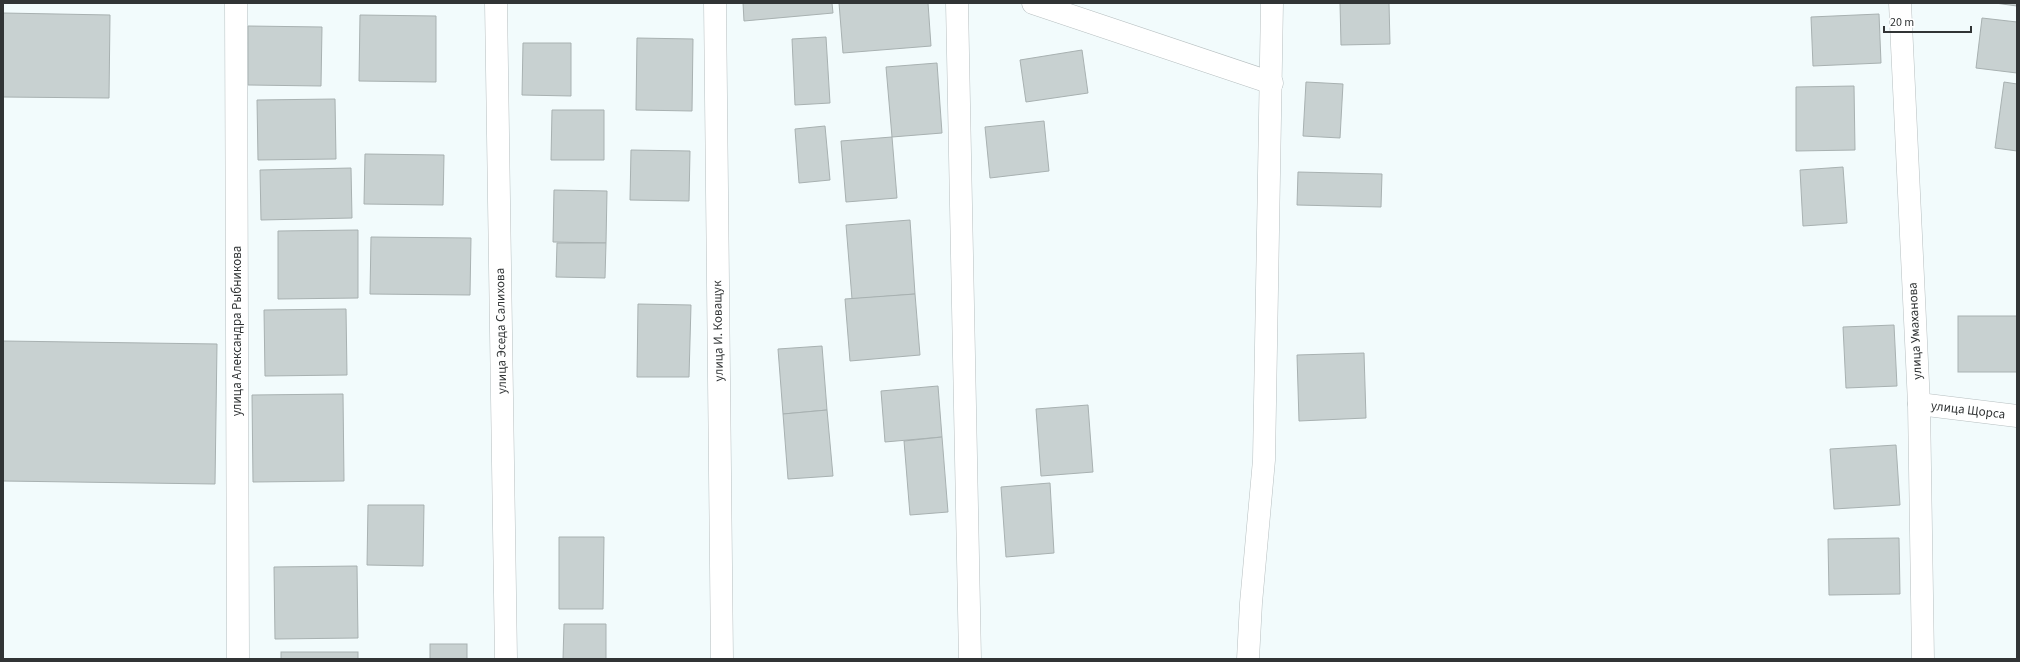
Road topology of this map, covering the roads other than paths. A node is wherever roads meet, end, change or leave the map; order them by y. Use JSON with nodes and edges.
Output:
{"nodes":[{"id":1,"x":236,"y":3,"type":"edge"},
{"id":2,"x":496,"y":3,"type":"edge"},
{"id":3,"x":716,"y":3,"type":"edge"},
{"id":4,"x":957,"y":3,"type":"edge"},
{"id":5,"x":1033,"y":3,"type":"edge"},
{"id":6,"x":1272,"y":3,"type":"edge"},
{"id":7,"x":1900,"y":3,"type":"edge"},
{"id":8,"x":1272,"y":83,"type":"junction"},
{"id":9,"x":1919,"y":404,"type":"junction"},
{"id":10,"x":2017,"y":416,"type":"edge"},
{"id":11,"x":238,"y":659,"type":"edge"},
{"id":12,"x":506,"y":659,"type":"edge"},
{"id":13,"x":722,"y":659,"type":"edge"},
{"id":14,"x":970,"y":659,"type":"edge"},
{"id":15,"x":1248,"y":659,"type":"edge"},
{"id":16,"x":1922,"y":659,"type":"edge"}],
"edges":[{"from":1,"to":11,"type":"street","name":"улица Александра Рыбникова"},
{"from":2,"to":12,"type":"street","name":"улица Эседа Салихова"},
{"from":3,"to":13,"type":"street","name":"улица И. Коващук"},
{"from":4,"to":14,"type":"street"},
{"from":5,"to":8,"type":"street"},
{"from":6,"to":8,"type":"street"},
{"from":7,"to":9,"type":"street","name":"улица Умаханова"},
{"from":8,"to":15,"type":"street"},
{"from":9,"to":10,"type":"street","name":"улица Щорса"},
{"from":9,"to":16,"type":"street","name":"улица Умаханова"}]}
